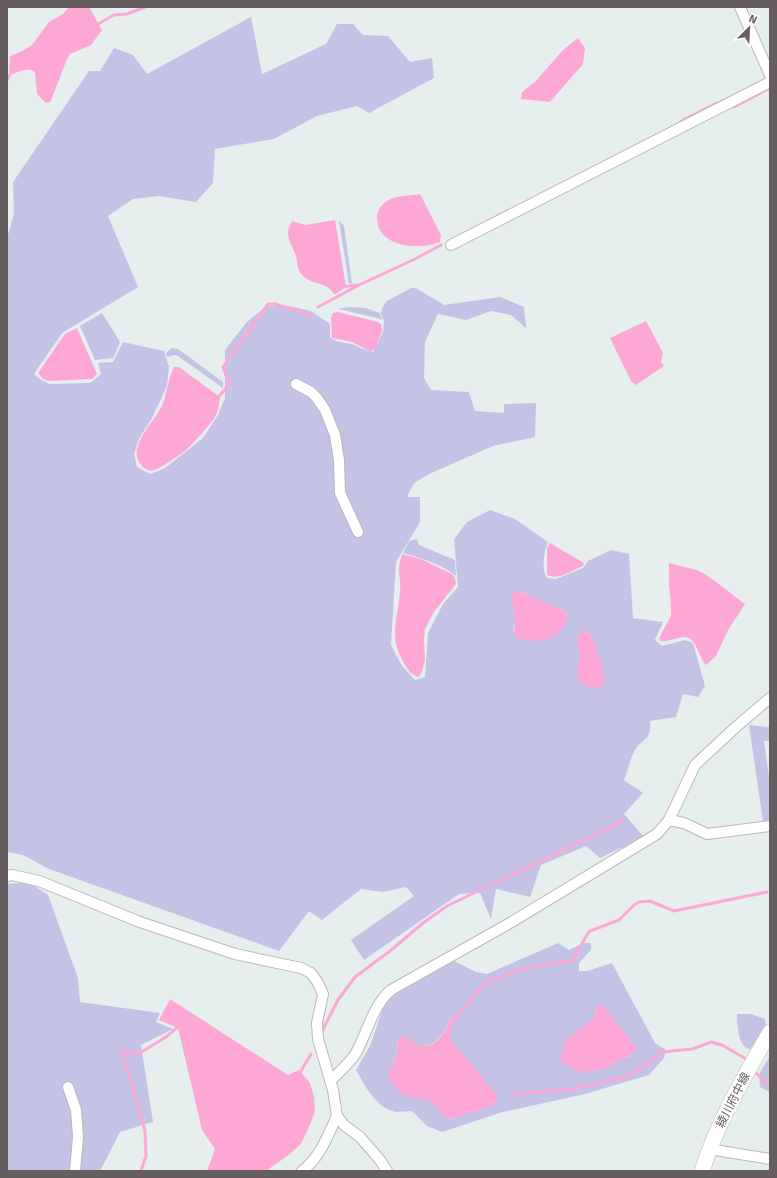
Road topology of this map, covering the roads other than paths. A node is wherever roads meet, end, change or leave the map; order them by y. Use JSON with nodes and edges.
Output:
{"nodes":[{"id":1,"x":740,"y":7,"type":"edge"},
{"id":2,"x":770,"y":75,"type":"edge"},
{"id":3,"x":770,"y":82,"type":"edge"},
{"id":4,"x":451,"y":245,"type":"dead end"},
{"id":5,"x":296,"y":384,"type":"dead end"},
{"id":6,"x":358,"y":532,"type":"dead end"},
{"id":7,"x":770,"y":698,"type":"edge"},
{"id":8,"x":669,"y":820,"type":"junction"},
{"id":9,"x":770,"y":826,"type":"edge"},
{"id":10,"x":7,"y":876,"type":"edge"},
{"id":11,"x":770,"y":1032,"type":"edge"},
{"id":12,"x":330,"y":1081,"type":"junction"},
{"id":13,"x":68,"y":1087,"type":"dead end"},
{"id":14,"x":337,"y":1116,"type":"junction"},
{"id":15,"x":709,"y":1149,"type":"junction"},
{"id":16,"x":770,"y":1159,"type":"edge"},
{"id":17,"x":76,"y":1171,"type":"edge"},
{"id":18,"x":302,"y":1171,"type":"edge"},
{"id":19,"x":387,"y":1171,"type":"edge"},
{"id":20,"x":702,"y":1171,"type":"edge"}],
"edges":[{"from":1,"to":2,"type":"street"},
{"from":3,"to":4,"type":"street"},
{"from":5,"to":6,"type":"street"},
{"from":7,"to":8,"type":"street"},
{"from":8,"to":9,"type":"street"},
{"from":8,"to":12,"type":"street"},
{"from":10,"to":12,"type":"street"},
{"from":11,"to":15,"type":"main road","name":"綾川府中線"},
{"from":12,"to":14,"type":"street"},
{"from":13,"to":17,"type":"street"},
{"from":14,"to":18,"type":"street"},
{"from":14,"to":19,"type":"street"},
{"from":15,"to":16,"type":"street"},
{"from":15,"to":20,"type":"main road","name":"綾川府中線"}]}
